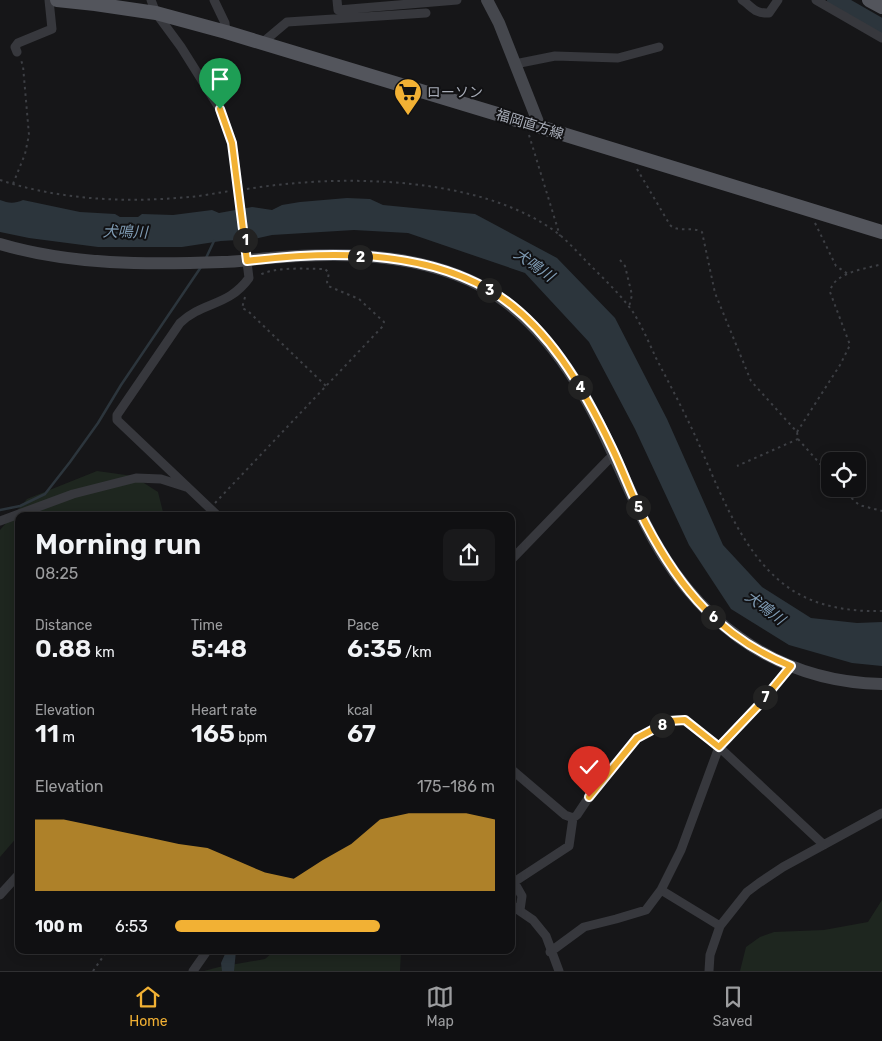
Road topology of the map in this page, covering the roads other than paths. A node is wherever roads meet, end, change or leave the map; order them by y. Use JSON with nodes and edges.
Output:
{"nodes":[{"id":1,"x":49,"y":0,"type":"edge"},
{"id":2,"x":58,"y":0,"type":"edge"},
{"id":3,"x":151,"y":0,"type":"edge"},
{"id":4,"x":214,"y":0,"type":"edge"},
{"id":5,"x":337,"y":0,"type":"edge"},
{"id":6,"x":457,"y":0,"type":"edge"},
{"id":7,"x":487,"y":0,"type":"edge"},
{"id":8,"x":742,"y":0,"type":"edge"},
{"id":9,"x":778,"y":0,"type":"edge"},
{"id":10,"x":816,"y":0,"type":"edge"},
{"id":11,"x":869,"y":0,"type":"edge"},
{"id":12,"x":882,"y":7,"type":"edge"},
{"id":13,"x":156,"y":13,"type":"junction"},
{"id":14,"x":426,"y":13,"type":"dead end"},
{"id":15,"x":226,"y":32,"type":"junction"},
{"id":16,"x":882,"y":38,"type":"edge"},
{"id":17,"x":262,"y":43,"type":"junction"},
{"id":18,"x":659,"y":47,"type":"dead end"},
{"id":19,"x":17,"y":52,"type":"road end"},
{"id":20,"x":515,"y":64,"type":"junction"},
{"id":21,"x":534,"y":125,"type":"junction"},
{"id":22,"x":882,"y":232,"type":"edge"},
{"id":23,"x":0,"y":244,"type":"edge"},
{"id":24,"x":247,"y":261,"type":"junction"},
{"id":25,"x":616,"y":456,"type":"junction"},
{"id":26,"x":188,"y":487,"type":"junction"},
{"id":27,"x":26,"y":512,"type":"edge"},
{"id":28,"x":214,"y":512,"type":"edge"},
{"id":29,"x":15,"y":516,"type":"edge"},
{"id":30,"x":0,"y":522,"type":"edge"},
{"id":31,"x":515,"y":556,"type":"edge"},
{"id":32,"x":791,"y":666,"type":"junction"},
{"id":33,"x":882,"y":684,"type":"edge"},
{"id":34,"x":719,"y":747,"type":"junction"},
{"id":35,"x":515,"y":772,"type":"edge"},
{"id":36,"x":882,"y":813,"type":"edge"},
{"id":37,"x":573,"y":818,"type":"junction"},
{"id":38,"x":824,"y":844,"type":"junction"},
{"id":39,"x":15,"y":878,"type":"edge"},
{"id":40,"x":515,"y":881,"type":"edge"},
{"id":41,"x":515,"y":884,"type":"edge"},
{"id":42,"x":661,"y":890,"type":"junction"},
{"id":43,"x":0,"y":895,"type":"edge"},
{"id":44,"x":516,"y":908,"type":"edge"},
{"id":45,"x":720,"y":926,"type":"junction"},
{"id":46,"x":550,"y":952,"type":"junction"},
{"id":47,"x":204,"y":954,"type":"edge"},
{"id":48,"x":193,"y":971,"type":"edge"},
{"id":49,"x":559,"y":971,"type":"edge"},
{"id":50,"x":709,"y":971,"type":"edge"}],
"edges":[{"from":1,"to":19,"type":"street"},
{"from":2,"to":13,"type":"main road","name":"福岡直方線"},
{"from":3,"to":13,"type":"street"},
{"from":4,"to":15,"type":"street"},
{"from":5,"to":6,"type":"street"},
{"from":7,"to":20,"type":"street"},
{"from":8,"to":9,"type":"street"},
{"from":10,"to":16,"type":"street"},
{"from":11,"to":12,"type":"main road"},
{"from":13,"to":15,"type":"main road","name":"福岡直方線"},
{"from":13,"to":24,"type":"street"},
{"from":14,"to":17,"type":"street"},
{"from":15,"to":17,"type":"main road","name":"福岡直方線"},
{"from":17,"to":21,"type":"main road","name":"福岡直方線"},
{"from":18,"to":20,"type":"street"},
{"from":20,"to":21,"type":"street"},
{"from":21,"to":22,"type":"main road","name":"福岡直方線"},
{"from":23,"to":24,"type":"street"},
{"from":24,"to":25,"type":"street"},
{"from":24,"to":26,"type":"street"},
{"from":25,"to":31,"type":"street"},
{"from":25,"to":32,"type":"street"},
{"from":26,"to":27,"type":"street"},
{"from":26,"to":28,"type":"street"},
{"from":29,"to":30,"type":"street"},
{"from":32,"to":33,"type":"street"},
{"from":32,"to":34,"type":"street"},
{"from":34,"to":37,"type":"street"},
{"from":34,"to":38,"type":"street"},
{"from":34,"to":42,"type":"street"},
{"from":35,"to":37,"type":"street"},
{"from":36,"to":38,"type":"street"},
{"from":37,"to":40,"type":"street"},
{"from":38,"to":45,"type":"street"},
{"from":39,"to":43,"type":"street"},
{"from":41,"to":44,"type":"street"},
{"from":42,"to":45,"type":"street"},
{"from":42,"to":46,"type":"street"},
{"from":44,"to":46,"type":"street"},
{"from":45,"to":50,"type":"street"},
{"from":46,"to":49,"type":"street"},
{"from":47,"to":48,"type":"street"}]}
